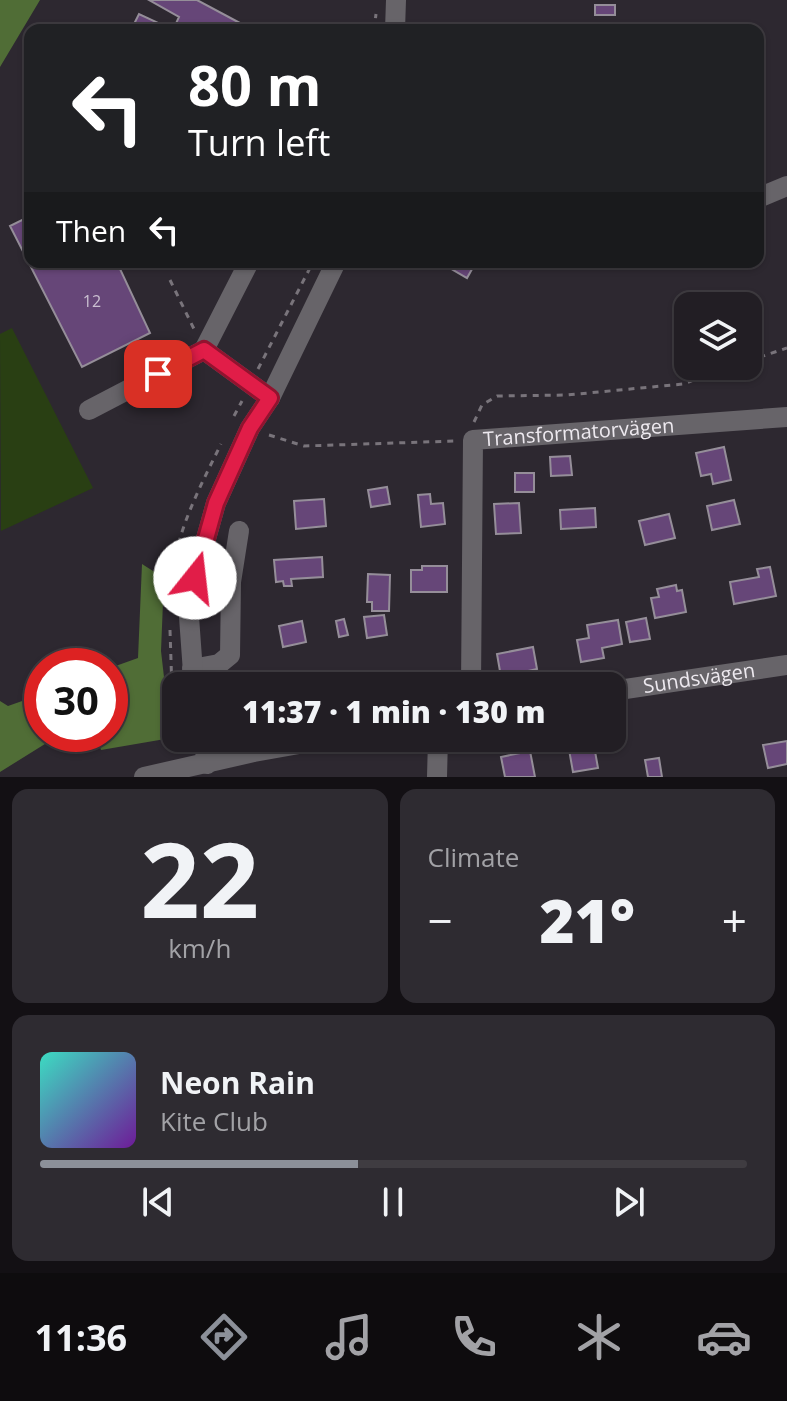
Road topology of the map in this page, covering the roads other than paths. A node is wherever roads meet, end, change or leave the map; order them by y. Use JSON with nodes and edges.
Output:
{"nodes":[{"id":1,"x":396,"y":0,"type":"edge"},
{"id":2,"x":395,"y":24,"type":"edge"},
{"id":3,"x":787,"y":186,"type":"edge"},
{"id":4,"x":764,"y":196,"type":"edge"},
{"id":5,"x":246,"y":268,"type":"edge"},
{"id":6,"x":333,"y":268,"type":"edge"},
{"id":7,"x":204,"y":350,"type":"junction"},
{"id":8,"x":270,"y":398,"type":"junction"},
{"id":9,"x":89,"y":410,"type":"dead end"},
{"id":10,"x":787,"y":417,"type":"edge"},
{"id":11,"x":239,"y":531,"type":"dead end"},
{"id":12,"x":787,"y":665,"type":"edge"},
{"id":13,"x":193,"y":672,"type":"edge"},
{"id":14,"x":204,"y":672,"type":"edge"},
{"id":15,"x":471,"y":672,"type":"edge"},
{"id":16,"x":626,"y":689,"type":"edge"},
{"id":17,"x":205,"y":752,"type":"edge"},
{"id":18,"x":254,"y":752,"type":"edge"},
{"id":19,"x":438,"y":752,"type":"edge"},
{"id":20,"x":207,"y":764,"type":"junction"},
{"id":21,"x":144,"y":777,"type":"edge"},
{"id":22,"x":437,"y":777,"type":"edge"}],
"edges":[{"from":1,"to":2,"type":"street"},
{"from":3,"to":4,"type":"street"},
{"from":5,"to":7,"type":"street"},
{"from":6,"to":8,"type":"street"},
{"from":7,"to":8,"type":"street"},
{"from":7,"to":9,"type":"street"},
{"from":8,"to":13,"type":"street"},
{"from":10,"to":15,"type":"street","name":"Transformatorvägen"},
{"from":11,"to":14,"type":"street"},
{"from":12,"to":16,"type":"street","name":"Sundsvägen"},
{"from":17,"to":20,"type":"street"},
{"from":18,"to":20,"type":"street"},
{"from":19,"to":22,"type":"street"},
{"from":20,"to":21,"type":"street"}]}
